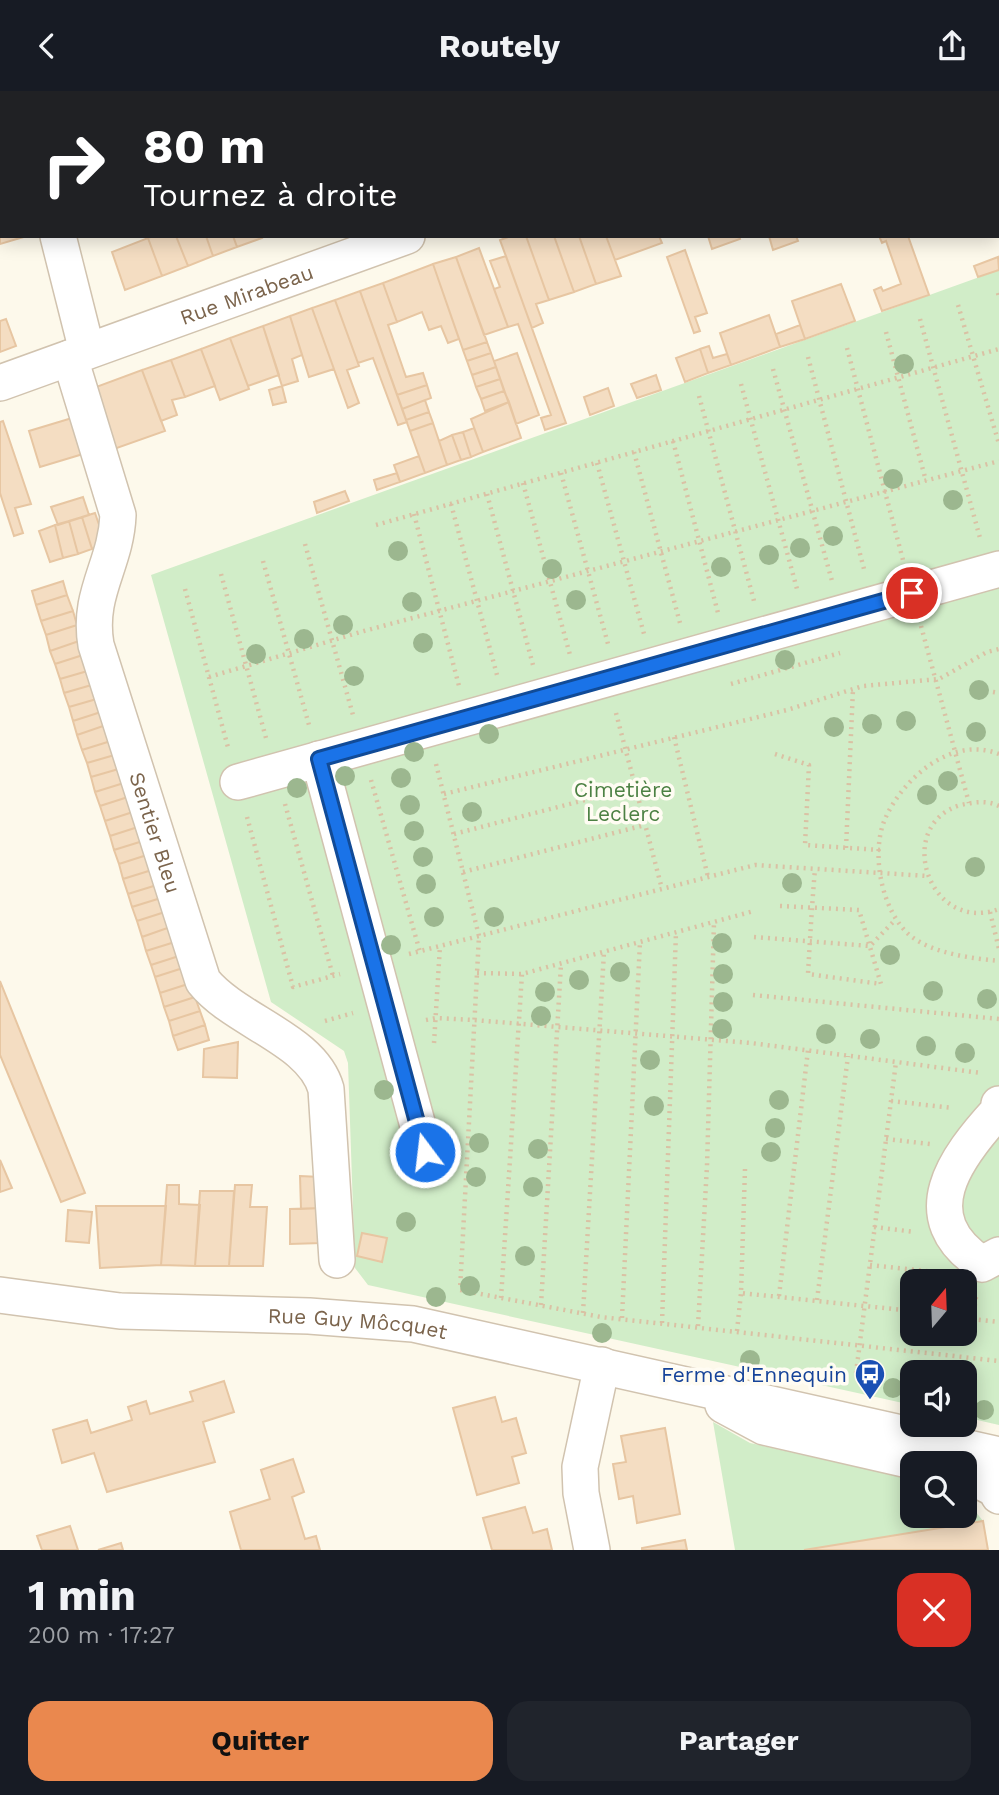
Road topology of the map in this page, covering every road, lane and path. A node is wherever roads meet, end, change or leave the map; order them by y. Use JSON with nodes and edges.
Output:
{"nodes":[{"id":1,"x":58,"y":238,"type":"edge"},
{"id":2,"x":401,"y":238,"type":"edge"},
{"id":3,"x":958,"y":305,"type":"dead end"},
{"id":4,"x":919,"y":319,"type":"dead end"},
{"id":5,"x":886,"y":331,"type":"dead end"},
{"id":6,"x":847,"y":348,"type":"dead end"},
{"id":7,"x":999,"y":349,"type":"edge"},
{"id":8,"x":79,"y":354,"type":"junction"},
{"id":9,"x":973,"y":356,"type":"junction"},
{"id":10,"x":807,"y":357,"type":"dead end"},
{"id":11,"x":933,"y":367,"type":"junction"},
{"id":12,"x":773,"y":369,"type":"dead end"},
{"id":13,"x":899,"y":377,"type":"junction"},
{"id":14,"x":0,"y":383,"type":"edge"},
{"id":15,"x":741,"y":384,"type":"dead end"},
{"id":16,"x":858,"y":389,"type":"junction"},
{"id":17,"x":699,"y":396,"type":"dead end"},
{"id":18,"x":819,"y":400,"type":"junction"},
{"id":19,"x":784,"y":409,"type":"junction"},
{"id":20,"x":751,"y":419,"type":"junction"},
{"id":21,"x":709,"y":431,"type":"junction"},
{"id":22,"x":673,"y":441,"type":"junction"},
{"id":23,"x":999,"y":444,"type":"edge"},
{"id":24,"x":634,"y":452,"type":"junction"},
{"id":25,"x":999,"y":461,"type":"edge"},
{"id":26,"x":597,"y":463,"type":"junction"},
{"id":27,"x":962,"y":472,"type":"junction"},
{"id":28,"x":561,"y":473,"type":"junction"},
{"id":29,"x":926,"y":481,"type":"junction"},
{"id":30,"x":523,"y":483,"type":"junction"},
{"id":31,"x":885,"y":492,"type":"junction"},
{"id":32,"x":487,"y":494,"type":"junction"},
{"id":33,"x":846,"y":503,"type":"junction"},
{"id":34,"x":451,"y":504,"type":"junction"},
{"id":35,"x":813,"y":511,"type":"junction"},
{"id":36,"x":414,"y":514,"type":"junction"},
{"id":37,"x":778,"y":521,"type":"junction"},
{"id":38,"x":376,"y":525,"type":"dead end"},
{"id":39,"x":736,"y":532,"type":"junction"},
{"id":40,"x":700,"y":541,"type":"junction"},
{"id":41,"x":305,"y":544,"type":"dead end"},
{"id":42,"x":661,"y":552,"type":"junction"},
{"id":43,"x":263,"y":561,"type":"dead end"},
{"id":44,"x":624,"y":561,"type":"junction"},
{"id":45,"x":994,"y":570,"type":"edge"},
{"id":46,"x":588,"y":571,"type":"junction"},
{"id":47,"x":550,"y":582,"type":"junction"},
{"id":48,"x":185,"y":589,"type":"dead end"},
{"id":49,"x":513,"y":591,"type":"junction"},
{"id":50,"x":912,"y":593,"type":"junction"},
{"id":51,"x":477,"y":601,"type":"junction"},
{"id":52,"x":874,"y":603,"type":"junction"},
{"id":53,"x":439,"y":611,"type":"junction"},
{"id":54,"x":840,"y":612,"type":"junction"},
{"id":55,"x":806,"y":622,"type":"junction"},
{"id":56,"x":763,"y":634,"type":"junction"},
{"id":57,"x":332,"y":641,"type":"junction"},
{"id":58,"x":727,"y":644,"type":"junction"},
{"id":59,"x":999,"y":649,"type":"edge"},
{"id":60,"x":289,"y":654,"type":"junction"},
{"id":61,"x":689,"y":655,"type":"junction"},
{"id":62,"x":653,"y":665,"type":"junction"},
{"id":63,"x":209,"y":677,"type":"junction"},
{"id":64,"x":935,"y":679,"type":"junction"},
{"id":65,"x":600,"y":680,"type":"junction"},
{"id":66,"x":853,"y":689,"type":"junction"},
{"id":67,"x":541,"y":697,"type":"junction"},
{"id":68,"x":505,"y":706,"type":"junction"},
{"id":69,"x":467,"y":718,"type":"junction"},
{"id":70,"x":427,"y":729,"type":"junction"},
{"id":71,"x":674,"y":737,"type":"junction"},
{"id":72,"x":362,"y":747,"type":"junction"},
{"id":73,"x":625,"y":749,"type":"junction"},
{"id":74,"x":955,"y":751,"type":"junction"},
{"id":75,"x":775,"y":754,"type":"dead end"},
{"id":76,"x":999,"y":754,"type":"edge"},
{"id":77,"x":319,"y":759,"type":"junction"},
{"id":78,"x":238,"y":782,"type":"junction"},
{"id":79,"x":635,"y":787,"type":"junction"},
{"id":80,"x":444,"y":794,"type":"junction"},
{"id":81,"x":970,"y":803,"type":"junction"},
{"id":82,"x":999,"y":806,"type":"edge"},
{"id":83,"x":646,"y":825,"type":"junction"},
{"id":84,"x":454,"y":834,"type":"junction"},
{"id":85,"x":846,"y":848,"type":"junction"},
{"id":86,"x":880,"y":850,"type":"junction"},
{"id":87,"x":815,"y":869,"type":"junction"},
{"id":88,"x":463,"y":872,"type":"junction"},
{"id":89,"x":881,"y":874,"type":"junction"},
{"id":90,"x":928,"y":876,"type":"junction"},
{"id":91,"x":708,"y":877,"type":"junction"},
{"id":92,"x":663,"y":889,"type":"junction"},
{"id":93,"x":780,"y":906,"type":"dead end"},
{"id":94,"x":812,"y":908,"type":"junction"},
{"id":95,"x":999,"y":909,"type":"edge"},
{"id":96,"x":754,"y":911,"type":"dead end"},
{"id":97,"x":990,"y":912,"type":"junction"},
{"id":98,"x":896,"y":919,"type":"junction"},
{"id":99,"x":714,"y":922,"type":"junction"},
{"id":100,"x":676,"y":932,"type":"junction"},
{"id":101,"x":479,"y":936,"type":"junction"},
{"id":102,"x":754,"y":937,"type":"dead end"},
{"id":103,"x":640,"y":942,"type":"junction"},
{"id":104,"x":810,"y":942,"type":"junction"},
{"id":105,"x":440,"y":946,"type":"junction"},
{"id":106,"x":870,"y":946,"type":"junction"},
{"id":107,"x":999,"y":949,"type":"edge"},
{"id":108,"x":420,"y":951,"type":"junction"},
{"id":109,"x":604,"y":952,"type":"junction"},
{"id":110,"x":999,"y":961,"type":"edge"},
{"id":111,"x":374,"y":964,"type":"junction"},
{"id":112,"x":561,"y":964,"type":"junction"},
{"id":113,"x":477,"y":973,"type":"junction"},
{"id":114,"x":522,"y":974,"type":"junction"},
{"id":115,"x":753,"y":995,"type":"dead end"},
{"id":116,"x":436,"y":1018,"type":"junction"},
{"id":117,"x":999,"y":1019,"type":"edge"},
{"id":118,"x":474,"y":1020,"type":"junction"},
{"id":119,"x":519,"y":1024,"type":"junction"},
{"id":120,"x":557,"y":1027,"type":"junction"},
{"id":121,"x":391,"y":1029,"type":"junction"},
{"id":122,"x":599,"y":1031,"type":"junction"},
{"id":123,"x":636,"y":1034,"type":"junction"},
{"id":124,"x":674,"y":1037,"type":"junction"},
{"id":125,"x":709,"y":1040,"type":"junction"},
{"id":126,"x":808,"y":1050,"type":"junction"},
{"id":127,"x":434,"y":1055,"type":"dead end"},
{"id":128,"x":849,"y":1055,"type":"junction"},
{"id":129,"x":896,"y":1062,"type":"junction"},
{"id":130,"x":891,"y":1101,"type":"junction"},
{"id":131,"x":994,"y":1110,"type":"edge"},
{"id":132,"x":425,"y":1152,"type":"dead end"},
{"id":133,"x":745,"y":1169,"type":"dead end"},
{"id":134,"x":960,"y":1250,"type":"junction"},
{"id":135,"x":999,"y":1255,"type":"edge"},
{"id":136,"x":337,"y":1260,"type":"dead end"},
{"id":137,"x":870,"y":1265,"type":"junction"},
{"id":138,"x":740,"y":1293,"type":"junction"},
{"id":139,"x":0,"y":1296,"type":"edge"},
{"id":140,"x":779,"y":1297,"type":"junction"},
{"id":141,"x":501,"y":1298,"type":"junction"},
{"id":142,"x":817,"y":1300,"type":"junction"},
{"id":143,"x":541,"y":1305,"type":"junction"},
{"id":144,"x":864,"y":1305,"type":"junction"},
{"id":145,"x":900,"y":1310,"type":"edge"},
{"id":146,"x":583,"y":1313,"type":"junction"},
{"id":147,"x":622,"y":1318,"type":"junction"},
{"id":148,"x":662,"y":1323,"type":"junction"},
{"id":149,"x":698,"y":1327,"type":"junction"},
{"id":150,"x":737,"y":1331,"type":"junction"},
{"id":151,"x":859,"y":1343,"type":"junction"},
{"id":152,"x":999,"y":1361,"type":"edge"},
{"id":153,"x":602,"y":1365,"type":"junction"},
{"id":154,"x":856,"y":1373,"type":"dead end"},
{"id":155,"x":714,"y":1397,"type":"junction"},
{"id":156,"x":999,"y":1455,"type":"edge"},
{"id":157,"x":900,"y":1458,"type":"edge"},
{"id":158,"x":999,"y":1467,"type":"edge"},
{"id":159,"x":977,"y":1480,"type":"edge"},
{"id":160,"x":999,"y":1496,"type":"edge"},
{"id":161,"x":592,"y":1550,"type":"edge"}],
"edges":[{"from":1,"to":8,"type":"street","name":"Sentier Bleu"},
{"from":2,"to":8,"type":"street","name":"Rue Mirabeau"},
{"from":3,"to":9,"type":"path"},
{"from":4,"to":11,"type":"path"},
{"from":5,"to":13,"type":"path"},
{"from":6,"to":16,"type":"path"},
{"from":7,"to":9,"type":"path"},
{"from":8,"to":14,"type":"street","name":"Rue Mirabeau"},
{"from":8,"to":136,"type":"street","name":"Sentier Bleu"},
{"from":9,"to":11,"type":"path"},
{"from":9,"to":23,"type":"path"},
{"from":10,"to":18,"type":"path"},
{"from":11,"to":13,"type":"path"},
{"from":11,"to":27,"type":"path"},
{"from":12,"to":19,"type":"path"},
{"from":13,"to":16,"type":"path"},
{"from":13,"to":29,"type":"path"},
{"from":15,"to":20,"type":"path"},
{"from":16,"to":18,"type":"path"},
{"from":16,"to":31,"type":"path"},
{"from":17,"to":21,"type":"path"},
{"from":18,"to":19,"type":"path"},
{"from":18,"to":33,"type":"path"},
{"from":19,"to":20,"type":"path"},
{"from":19,"to":35,"type":"path"},
{"from":20,"to":21,"type":"path"},
{"from":20,"to":37,"type":"path"},
{"from":21,"to":22,"type":"path"},
{"from":21,"to":39,"type":"path"},
{"from":22,"to":24,"type":"path"},
{"from":22,"to":40,"type":"path"},
{"from":24,"to":26,"type":"path"},
{"from":24,"to":42,"type":"path"},
{"from":25,"to":27,"type":"path"},
{"from":26,"to":28,"type":"path"},
{"from":26,"to":44,"type":"path"},
{"from":27,"to":29,"type":"path"},
{"from":27,"to":45,"type":"path"},
{"from":28,"to":30,"type":"path"},
{"from":28,"to":46,"type":"path"},
{"from":29,"to":31,"type":"path"},
{"from":30,"to":32,"type":"path"},
{"from":30,"to":47,"type":"path"},
{"from":31,"to":33,"type":"path"},
{"from":31,"to":50,"type":"path"},
{"from":32,"to":34,"type":"path"},
{"from":32,"to":49,"type":"path"},
{"from":33,"to":35,"type":"path"},
{"from":33,"to":52,"type":"path"},
{"from":34,"to":36,"type":"path"},
{"from":34,"to":51,"type":"path"},
{"from":35,"to":37,"type":"path"},
{"from":35,"to":54,"type":"path"},
{"from":36,"to":38,"type":"path"},
{"from":36,"to":53,"type":"path"},
{"from":37,"to":39,"type":"path"},
{"from":37,"to":55,"type":"path"},
{"from":39,"to":40,"type":"path"},
{"from":39,"to":56,"type":"path"},
{"from":40,"to":42,"type":"path"},
{"from":40,"to":58,"type":"path"},
{"from":41,"to":57,"type":"path"},
{"from":42,"to":44,"type":"path"},
{"from":42,"to":61,"type":"path"},
{"from":43,"to":60,"type":"path"},
{"from":44,"to":46,"type":"path"},
{"from":44,"to":62,"type":"path"},
{"from":45,"to":50,"type":"street"},
{"from":46,"to":47,"type":"path"},
{"from":46,"to":65,"type":"path"},
{"from":47,"to":49,"type":"path"},
{"from":47,"to":65,"type":"path"},
{"from":48,"to":63,"type":"path"},
{"from":49,"to":51,"type":"path"},
{"from":49,"to":67,"type":"path"},
{"from":50,"to":52,"type":"street"},
{"from":50,"to":64,"type":"path"},
{"from":51,"to":53,"type":"path"},
{"from":51,"to":68,"type":"path"},
{"from":52,"to":54,"type":"street"},
{"from":53,"to":57,"type":"path"},
{"from":53,"to":69,"type":"path"},
{"from":54,"to":55,"type":"street"},
{"from":55,"to":56,"type":"street"},
{"from":56,"to":58,"type":"street"},
{"from":57,"to":60,"type":"path"},
{"from":57,"to":72,"type":"path"},
{"from":58,"to":61,"type":"street"},
{"from":59,"to":64,"type":"path"},
{"from":60,"to":63,"type":"path"},
{"from":60,"to":77,"type":"path"},
{"from":61,"to":62,"type":"street"},
{"from":62,"to":65,"type":"street"},
{"from":63,"to":78,"type":"path"},
{"from":64,"to":66,"type":"path"},
{"from":64,"to":74,"type":"path"},
{"from":65,"to":67,"type":"street"},
{"from":65,"to":73,"type":"path"},
{"from":66,"to":71,"type":"path"},
{"from":66,"to":85,"type":"path"},
{"from":67,"to":68,"type":"street"},
{"from":68,"to":69,"type":"street"},
{"from":69,"to":70,"type":"street"},
{"from":70,"to":72,"type":"street"},
{"from":70,"to":80,"type":"path"},
{"from":71,"to":73,"type":"path"},
{"from":71,"to":91,"type":"path"},
{"from":72,"to":77,"type":"street"},
{"from":72,"to":108,"type":"path"},
{"from":73,"to":79,"type":"path"},
{"from":73,"to":80,"type":"path"},
{"from":74,"to":76,"type":"path"},
{"from":74,"to":81,"type":"path"},
{"from":74,"to":86,"type":"path"},
{"from":75,"to":85,"type":"path"},
{"from":77,"to":78,"type":"street"},
{"from":77,"to":111,"type":"street"},
{"from":78,"to":111,"type":"path"},
{"from":79,"to":83,"type":"path"},
{"from":79,"to":84,"type":"path"},
{"from":80,"to":84,"type":"path"},
{"from":81,"to":82,"type":"path"},
{"from":81,"to":90,"type":"path"},
{"from":83,"to":88,"type":"path"},
{"from":83,"to":92,"type":"path"},
{"from":84,"to":88,"type":"path"},
{"from":85,"to":86,"type":"path"},
{"from":86,"to":89,"type":"path"},
{"from":87,"to":89,"type":"path"},
{"from":87,"to":91,"type":"path"},
{"from":87,"to":94,"type":"path"},
{"from":88,"to":101,"type":"path"},
{"from":89,"to":90,"type":"path"},
{"from":89,"to":98,"type":"path"},
{"from":90,"to":97,"type":"path"},
{"from":91,"to":92,"type":"path"},
{"from":92,"to":101,"type":"path"},
{"from":93,"to":94,"type":"path"},
{"from":94,"to":104,"type":"path"},
{"from":94,"to":106,"type":"path"},
{"from":95,"to":97,"type":"path"},
{"from":96,"to":99,"type":"path"},
{"from":97,"to":107,"type":"path"},
{"from":98,"to":106,"type":"path"},
{"from":98,"to":110,"type":"path"},
{"from":99,"to":100,"type":"path"},
{"from":99,"to":125,"type":"path"},
{"from":100,"to":103,"type":"path"},
{"from":100,"to":124,"type":"path"},
{"from":101,"to":105,"type":"path"},
{"from":101,"to":113,"type":"path"},
{"from":102,"to":104,"type":"path"},
{"from":103,"to":109,"type":"path"},
{"from":103,"to":123,"type":"path"},
{"from":104,"to":106,"type":"path"},
{"from":104,"to":106,"type":"path"},
{"from":105,"to":108,"type":"path"},
{"from":105,"to":116,"type":"path"},
{"from":108,"to":111,"type":"path"},
{"from":109,"to":112,"type":"path"},
{"from":109,"to":122,"type":"path"},
{"from":111,"to":121,"type":"street"},
{"from":112,"to":114,"type":"path"},
{"from":112,"to":120,"type":"path"},
{"from":113,"to":114,"type":"path"},
{"from":113,"to":118,"type":"path"},
{"from":114,"to":119,"type":"path"},
{"from":115,"to":117,"type":"path"},
{"from":116,"to":118,"type":"path"},
{"from":116,"to":121,"type":"path"},
{"from":116,"to":127,"type":"path"},
{"from":118,"to":119,"type":"path"},
{"from":118,"to":141,"type":"path"},
{"from":119,"to":120,"type":"path"},
{"from":119,"to":141,"type":"path"},
{"from":120,"to":122,"type":"path"},
{"from":120,"to":143,"type":"path"},
{"from":121,"to":132,"type":"street"},
{"from":122,"to":123,"type":"path"},
{"from":122,"to":146,"type":"path"},
{"from":123,"to":124,"type":"path"},
{"from":123,"to":147,"type":"path"},
{"from":124,"to":125,"type":"path"},
{"from":124,"to":148,"type":"path"},
{"from":125,"to":126,"type":"path"},
{"from":125,"to":149,"type":"path"},
{"from":126,"to":128,"type":"path"},
{"from":126,"to":140,"type":"path"},
{"from":128,"to":129,"type":"path"},
{"from":128,"to":142,"type":"path"},
{"from":129,"to":130,"type":"path"},
{"from":129,"to":131,"type":"path"},
{"from":130,"to":131,"type":"path"},
{"from":130,"to":137,"type":"path"},
{"from":131,"to":134,"type":"street"},
{"from":133,"to":138,"type":"path"},
{"from":134,"to":135,"type":"street"},
{"from":134,"to":137,"type":"path"},
{"from":137,"to":144,"type":"path"},
{"from":138,"to":140,"type":"path"},
{"from":138,"to":150,"type":"path"},
{"from":139,"to":153,"type":"street","name":"Rue Guy Môcquet"},
{"from":140,"to":142,"type":"path"},
{"from":141,"to":143,"type":"path"},
{"from":142,"to":144,"type":"path"},
{"from":143,"to":146,"type":"path"},
{"from":144,"to":145,"type":"path"},
{"from":144,"to":151,"type":"path"},
{"from":146,"to":147,"type":"path"},
{"from":147,"to":148,"type":"path"},
{"from":148,"to":149,"type":"path"},
{"from":149,"to":150,"type":"path"},
{"from":150,"to":151,"type":"path"},
{"from":151,"to":152,"type":"path"},
{"from":151,"to":154,"type":"path"},
{"from":153,"to":155,"type":"street","name":"Rue Guy Môcquet"},
{"from":153,"to":161,"type":"street"},
{"from":155,"to":156,"type":"street","name":"Rue Guy Môcquet"},
{"from":155,"to":157,"type":"street"},
{"from":155,"to":158,"type":"street","name":"Rue Guy Môcquet"},
{"from":159,"to":160,"type":"street"}]}
